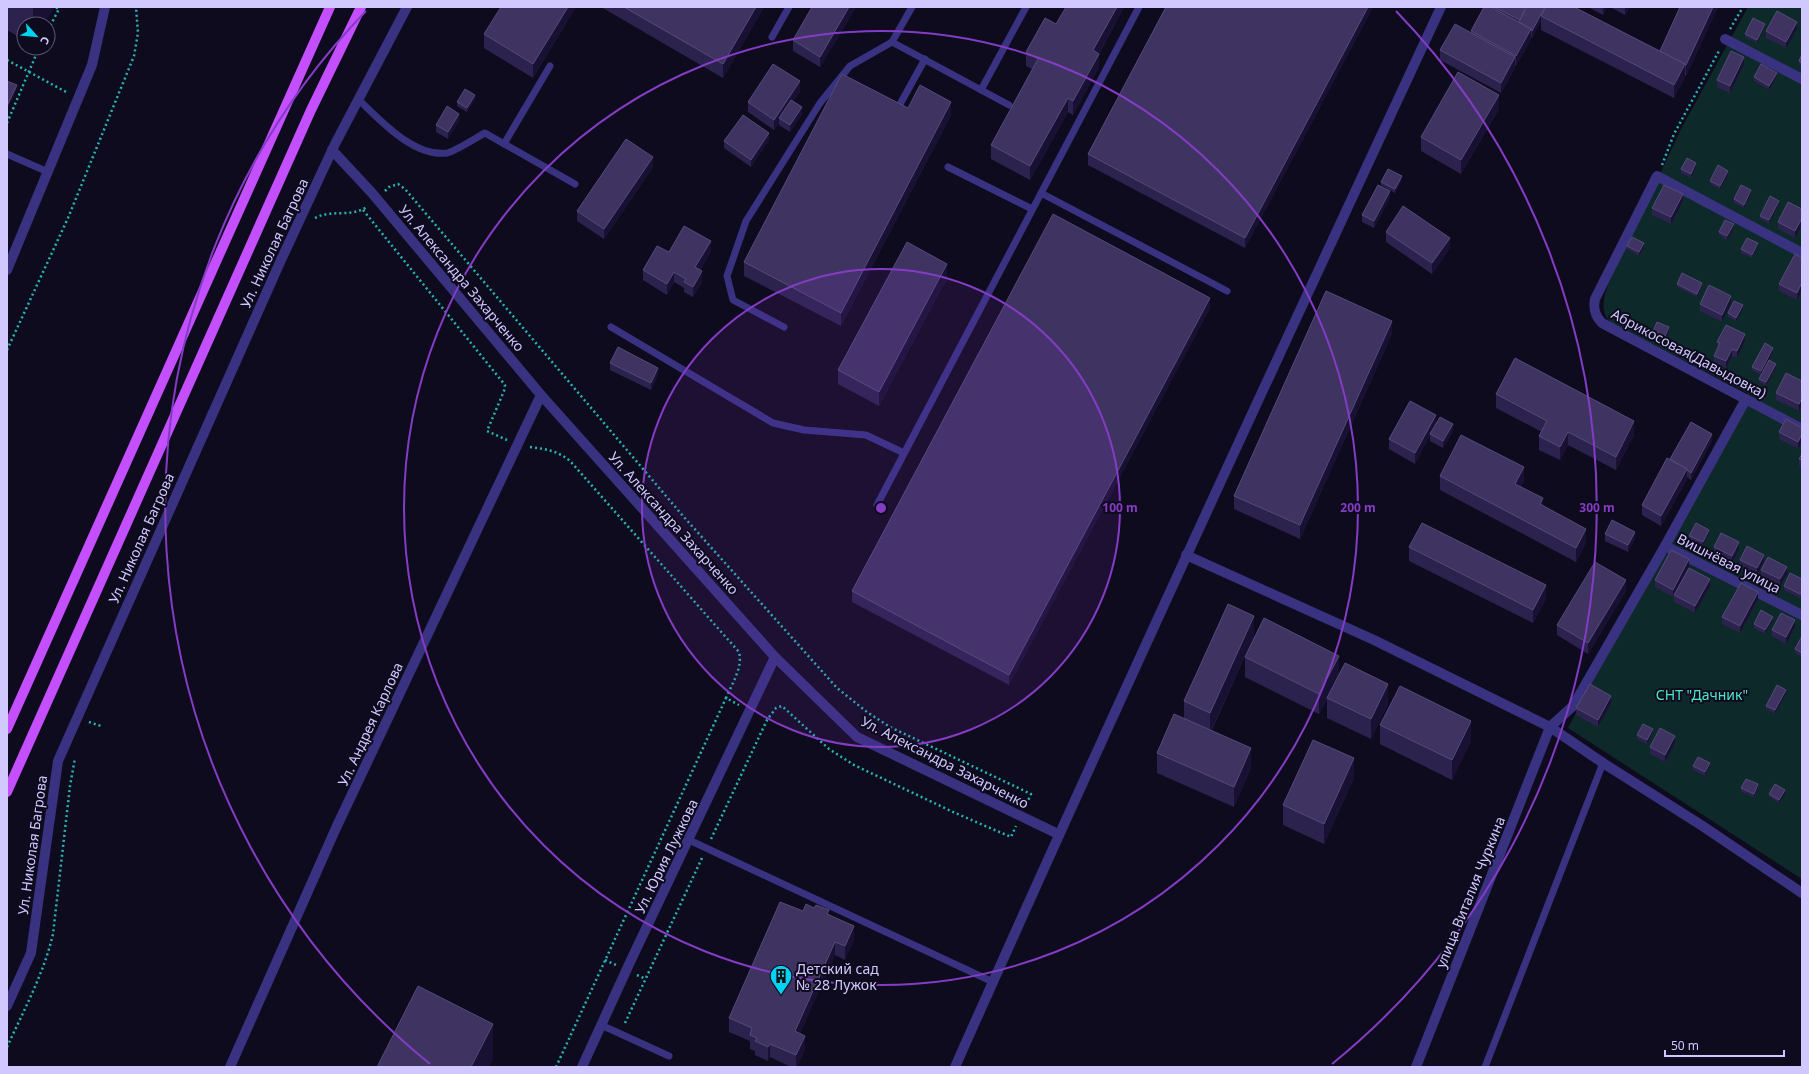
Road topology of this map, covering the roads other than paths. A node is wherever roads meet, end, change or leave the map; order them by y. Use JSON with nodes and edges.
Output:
{"nodes":[{"id":1,"x":104,"y":7,"type":"edge"},
{"id":2,"x":330,"y":7,"type":"edge"},
{"id":3,"x":361,"y":7,"type":"edge"},
{"id":4,"x":407,"y":7,"type":"edge"},
{"id":5,"x":789,"y":7,"type":"edge"},
{"id":6,"x":912,"y":7,"type":"edge"},
{"id":7,"x":1026,"y":7,"type":"edge"},
{"id":8,"x":1140,"y":7,"type":"edge"},
{"id":9,"x":1441,"y":7,"type":"edge"},
{"id":10,"x":772,"y":37,"type":"dead end"},
{"id":11,"x":1725,"y":39,"type":"road end"},
{"id":12,"x":892,"y":42,"type":"junction"},
{"id":13,"x":924,"y":59,"type":"junction"},
{"id":14,"x":550,"y":66,"type":"dead end"},
{"id":15,"x":1802,"y":79,"type":"edge"},
{"id":16,"x":981,"y":90,"type":"junction"},
{"id":17,"x":358,"y":99,"type":"junction"},
{"id":18,"x":1009,"y":105,"type":"dead end"},
{"id":19,"x":899,"y":106,"type":"edge"},
{"id":20,"x":504,"y":144,"type":"junction"},
{"id":21,"x":332,"y":150,"type":"junction"},
{"id":22,"x":7,"y":154,"type":"edge"},
{"id":23,"x":948,"y":167,"type":"dead end"},
{"id":24,"x":48,"y":172,"type":"junction"},
{"id":25,"x":575,"y":184,"type":"dead end"},
{"id":26,"x":1041,"y":193,"type":"junction"},
{"id":27,"x":1032,"y":209,"type":"junction"},
{"id":28,"x":1802,"y":253,"type":"edge"},
{"id":29,"x":7,"y":270,"type":"edge"},
{"id":30,"x":1227,"y":291,"type":"dead end"},
{"id":31,"x":784,"y":326,"type":"dead end"},
{"id":32,"x":612,"y":327,"type":"dead end"},
{"id":33,"x":541,"y":395,"type":"junction"},
{"id":34,"x":1746,"y":399,"type":"junction"},
{"id":35,"x":1802,"y":429,"type":"edge"},
{"id":36,"x":904,"y":453,"type":"junction"},
{"id":37,"x":877,"y":505,"type":"dead end"},
{"id":38,"x":1666,"y":546,"type":"junction"},
{"id":39,"x":1186,"y":554,"type":"junction"},
{"id":40,"x":1802,"y":615,"type":"edge"},
{"id":41,"x":775,"y":657,"type":"junction"},
{"id":42,"x":1550,"y":727,"type":"junction"},
{"id":43,"x":7,"y":729,"type":"edge"},
{"id":44,"x":1604,"y":763,"type":"junction"},
{"id":45,"x":7,"y":792,"type":"edge"},
{"id":46,"x":1058,"y":834,"type":"junction"},
{"id":47,"x":689,"y":840,"type":"junction"},
{"id":48,"x":1802,"y":893,"type":"edge"},
{"id":49,"x":993,"y":982,"type":"junction"},
{"id":50,"x":7,"y":1006,"type":"edge"},
{"id":51,"x":602,"y":1025,"type":"junction"},
{"id":52,"x":669,"y":1056,"type":"dead end"},
{"id":53,"x":230,"y":1067,"type":"edge"},
{"id":54,"x":582,"y":1067,"type":"edge"},
{"id":55,"x":955,"y":1067,"type":"edge"},
{"id":56,"x":1416,"y":1067,"type":"edge"},
{"id":57,"x":1486,"y":1067,"type":"edge"}],
"edges":[{"from":1,"to":24,"type":"street"},
{"from":2,"to":43,"type":"main road"},
{"from":3,"to":45,"type":"main road"},
{"from":4,"to":17,"type":"street","name":"Ул. Николая Багрова"},
{"from":5,"to":10,"type":"lane"},
{"from":6,"to":12,"type":"lane"},
{"from":7,"to":16,"type":"lane"},
{"from":8,"to":26,"type":"lane"},
{"from":9,"to":39,"type":"street"},
{"from":11,"to":15,"type":"street"},
{"from":12,"to":13,"type":"lane"},
{"from":12,"to":31,"type":"lane"},
{"from":13,"to":16,"type":"lane"},
{"from":13,"to":19,"type":"lane"},
{"from":14,"to":20,"type":"lane"},
{"from":16,"to":18,"type":"lane"},
{"from":17,"to":20,"type":"lane"},
{"from":17,"to":21,"type":"street","name":"Ул. Николая Багрова"},
{"from":20,"to":25,"type":"lane"},
{"from":21,"to":33,"type":"street","name":"Ул. Александра Захарченко"},
{"from":21,"to":50,"type":"street","name":"Ул. Николая Багрова"},
{"from":22,"to":24,"type":"lane"},
{"from":23,"to":27,"type":"lane"},
{"from":24,"to":29,"type":"street"},
{"from":26,"to":27,"type":"lane"},
{"from":26,"to":30,"type":"lane"},
{"from":27,"to":36,"type":"lane"},
{"from":28,"to":34,"type":"street","name":"Абрикосовая(Давыдовка)"},
{"from":32,"to":36,"type":"lane"},
{"from":33,"to":41,"type":"street","name":"Ул. Александра Захарченко"},
{"from":33,"to":53,"type":"street","name":"Ул. Андрея Карлова"},
{"from":34,"to":35,"type":"street","name":"Абрикосовая(Давыдовка)"},
{"from":34,"to":38,"type":"street"},
{"from":36,"to":37,"type":"lane"},
{"from":38,"to":40,"type":"street","name":"Вишнёвая улица"},
{"from":38,"to":42,"type":"street"},
{"from":39,"to":42,"type":"street"},
{"from":39,"to":46,"type":"street"},
{"from":41,"to":46,"type":"street","name":"Ул. Александра Захарченко"},
{"from":41,"to":47,"type":"street","name":"Ул. Юрия Лужкова"},
{"from":42,"to":44,"type":"street"},
{"from":42,"to":56,"type":"street","name":"улица Виталия Чуркина"},
{"from":44,"to":48,"type":"street"},
{"from":44,"to":57,"type":"lane"},
{"from":46,"to":49,"type":"street"},
{"from":47,"to":49,"type":"lane"},
{"from":47,"to":51,"type":"street","name":"Ул. Юрия Лужкова"},
{"from":49,"to":55,"type":"street"},
{"from":51,"to":52,"type":"lane"},
{"from":51,"to":54,"type":"street","name":"Ул. Юрия Лужкова"}]}
